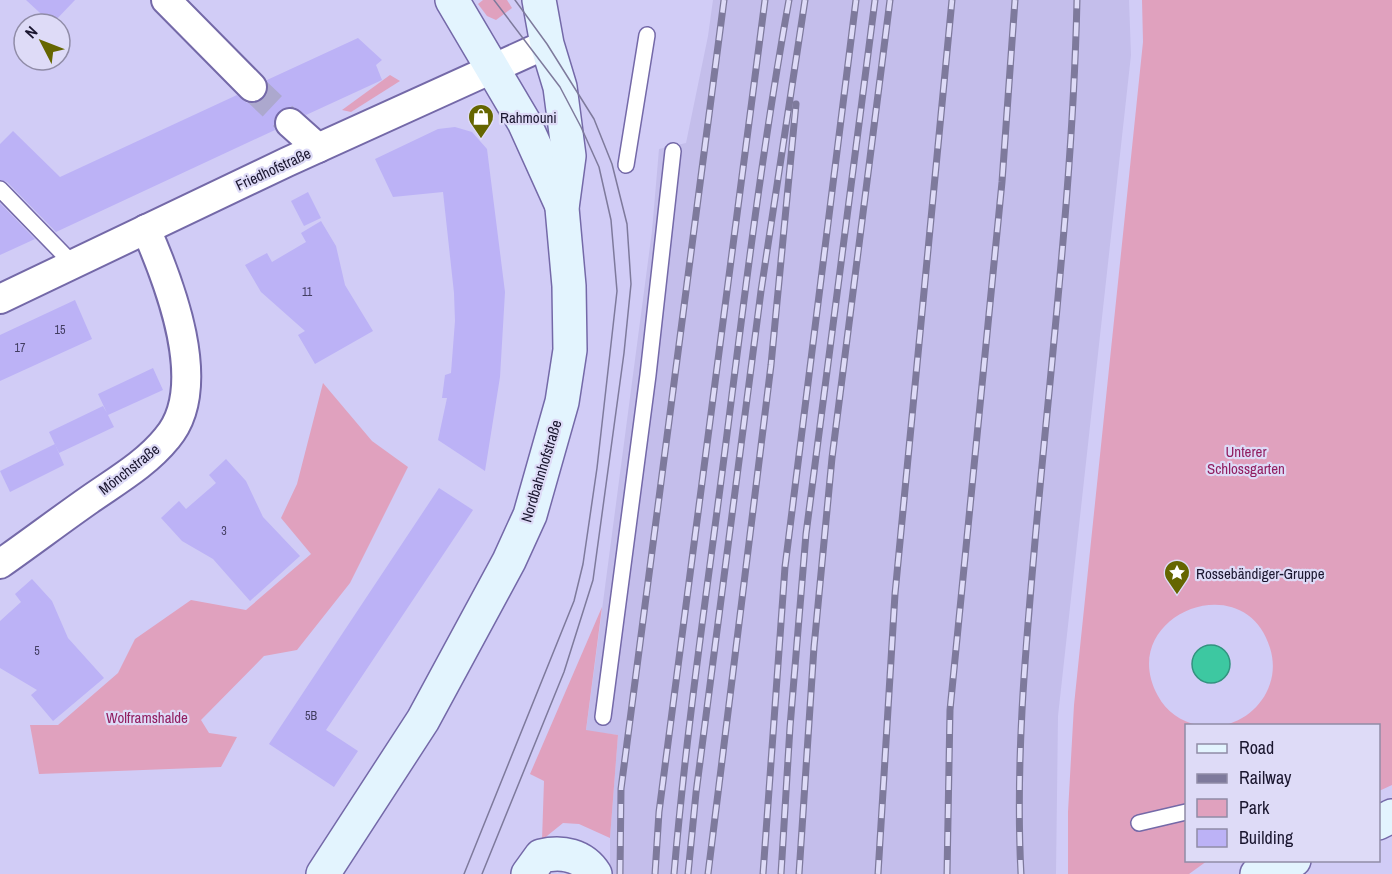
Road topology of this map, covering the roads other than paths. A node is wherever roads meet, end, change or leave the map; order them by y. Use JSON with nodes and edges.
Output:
{"nodes":[{"id":1,"x":166,"y":0,"type":"edge"},
{"id":2,"x":452,"y":0,"type":"edge"},
{"id":3,"x":539,"y":0,"type":"edge"},
{"id":4,"x":647,"y":35,"type":"dead end"},
{"id":5,"x":547,"y":44,"type":"junction"},
{"id":6,"x":494,"y":68,"type":"junction"},
{"id":7,"x":252,"y":87,"type":"tunnel mouth"},
{"id":8,"x":290,"y":123,"type":"tunnel mouth"},
{"id":9,"x":318,"y":148,"type":"junction"},
{"id":10,"x":673,"y":151,"type":"dead end"},
{"id":11,"x":627,"y":165,"type":"dead end"},
{"id":12,"x":0,"y":189,"type":"edge"},
{"id":13,"x":562,"y":208,"type":"junction"},
{"id":14,"x":146,"y":230,"type":"junction"},
{"id":15,"x":73,"y":264,"type":"junction"},
{"id":16,"x":0,"y":299,"type":"edge"},
{"id":17,"x":0,"y":564,"type":"edge"},
{"id":18,"x":603,"y":717,"type":"dead end"},
{"id":19,"x":390,"y":772,"type":"junction"},
{"id":20,"x":1185,"y":812,"type":"edge"},
{"id":21,"x":1140,"y":823,"type":"dead end"},
{"id":22,"x":1292,"y":862,"type":"edge"},
{"id":23,"x":1294,"y":862,"type":"edge"},
{"id":24,"x":323,"y":874,"type":"edge"},
{"id":25,"x":349,"y":874,"type":"edge"},
{"id":26,"x":528,"y":874,"type":"edge"},
{"id":27,"x":595,"y":874,"type":"edge"},
{"id":28,"x":1255,"y":874,"type":"edge"},
{"id":29,"x":1278,"y":874,"type":"edge"}],
"edges":[{"from":1,"to":7,"type":"street"},
{"from":2,"to":6,"type":"street","name":"Nordbahnhofstraße"},
{"from":3,"to":5,"type":"street","name":"Nordbahnhofstraße"},
{"from":4,"to":11,"type":"lane"},
{"from":5,"to":6,"type":"street","name":"Friedhofstraße"},
{"from":5,"to":13,"type":"street","name":"Nordbahnhofstraße"},
{"from":6,"to":9,"type":"street","name":"Friedhofstraße"},
{"from":6,"to":13,"type":"street","name":"Nordbahnhofstraße"},
{"from":8,"to":9,"type":"street"},
{"from":9,"to":14,"type":"street","name":"Friedhofstraße"},
{"from":10,"to":18,"type":"lane"},
{"from":12,"to":15,"type":"lane"},
{"from":13,"to":19,"type":"street","name":"Nordbahnhofstraße"},
{"from":14,"to":15,"type":"street","name":"Friedhofstraße"},
{"from":14,"to":17,"type":"street","name":"Mönchstraße"},
{"from":15,"to":16,"type":"street","name":"Friedhofstraße"},
{"from":19,"to":24,"type":"street","name":"Nordbahnhofstraße"},
{"from":19,"to":25,"type":"street","name":"Nordbahnhofstraße"},
{"from":20,"to":21,"type":"lane"},
{"from":22,"to":28,"type":"street"},
{"from":23,"to":29,"type":"street"},
{"from":26,"to":27,"type":"street"}]}
